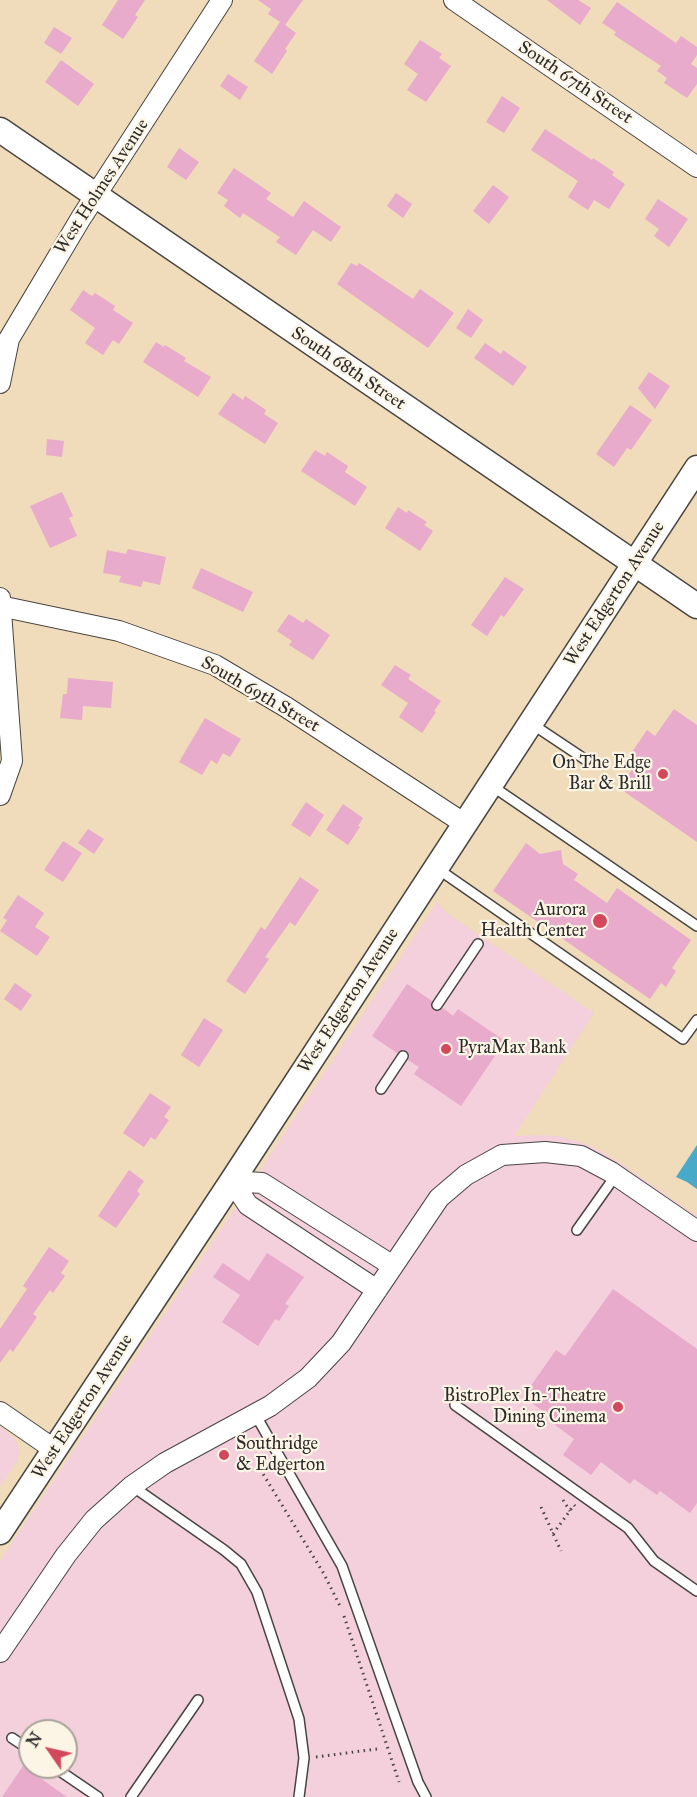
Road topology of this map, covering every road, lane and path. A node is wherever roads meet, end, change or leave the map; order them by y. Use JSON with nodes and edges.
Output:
{"nodes":[{"id":1,"x":222,"y":0,"type":"edge"},
{"id":2,"x":454,"y":0,"type":"edge"},
{"id":3,"x":0,"y":130,"type":"edge"},
{"id":4,"x":697,"y":167,"type":"edge"},
{"id":5,"x":95,"y":197,"type":"junction"},
{"id":6,"x":0,"y":382,"type":"edge"},
{"id":7,"x":697,"y":468,"type":"edge"},
{"id":8,"x":634,"y":563,"type":"junction"},
{"id":9,"x":0,"y":604,"type":"edge"},
{"id":10,"x":697,"y":606,"type":"edge"},
{"id":11,"x":530,"y":723,"type":"junction"},
{"id":12,"x":586,"y":760,"type":"dead end"},
{"id":13,"x":490,"y":785,"type":"junction"},
{"id":14,"x":0,"y":795,"type":"edge"},
{"id":15,"x":465,"y":824,"type":"junction"},
{"id":16,"x":436,"y":868,"type":"junction"},
{"id":17,"x":697,"y":926,"type":"edge"},
{"id":18,"x":478,"y":944,"type":"dead end"},
{"id":19,"x":437,"y":1005,"type":"dead end"},
{"id":20,"x":697,"y":1020,"type":"edge"},
{"id":21,"x":403,"y":1056,"type":"dead end"},
{"id":22,"x":381,"y":1089,"type":"dead end"},
{"id":23,"x":616,"y":1175,"type":"junction"},
{"id":24,"x":232,"y":1181,"type":"junction"},
{"id":25,"x":577,"y":1230,"type":"dead end"},
{"id":26,"x":697,"y":1231,"type":"edge"},
{"id":27,"x":393,"y":1266,"type":"junction"},
{"id":28,"x":377,"y":1290,"type":"junction"},
{"id":29,"x":455,"y":1405,"type":"dead end"},
{"id":30,"x":0,"y":1412,"type":"edge"},
{"id":31,"x":255,"y":1414,"type":"junction"},
{"id":32,"x":55,"y":1450,"type":"junction"},
{"id":33,"x":257,"y":1464,"type":"dead end"},
{"id":34,"x":132,"y":1486,"type":"junction"},
{"id":35,"x":541,"y":1507,"type":"dead end"},
{"id":36,"x":580,"y":1510,"type":"dead end"},
{"id":37,"x":0,"y":1532,"type":"edge"},
{"id":38,"x":553,"y":1534,"type":"junction"},
{"id":39,"x":561,"y":1551,"type":"dead end"},
{"id":40,"x":697,"y":1591,"type":"edge"},
{"id":41,"x":0,"y":1652,"type":"edge"},
{"id":42,"x":198,"y":1700,"type":"dead end"},
{"id":43,"x":12,"y":1738,"type":"dead end"},
{"id":44,"x":18,"y":1742,"type":"edge"},
{"id":45,"x":376,"y":1749,"type":"dead end"},
{"id":46,"x":325,"y":1756,"type":"dead end"},
{"id":47,"x":72,"y":1779,"type":"edge"},
{"id":48,"x":399,"y":1782,"type":"dead end"},
{"id":49,"x":301,"y":1796,"type":"edge"},
{"id":50,"x":98,"y":1797,"type":"edge"},
{"id":51,"x":131,"y":1797,"type":"edge"},
{"id":52,"x":426,"y":1797,"type":"edge"}],
"edges":[{"from":1,"to":5,"type":"street","name":"West Holmes Avenue"},
{"from":2,"to":4,"type":"street","name":"South 67th Street"},
{"from":3,"to":5,"type":"street","name":"South 68th Street"},
{"from":5,"to":6,"type":"street","name":"West Holmes Avenue"},
{"from":5,"to":8,"type":"street","name":"South 68th Street"},
{"from":7,"to":8,"type":"street","name":"West Edgerton Avenue"},
{"from":8,"to":10,"type":"street","name":"South 68th Street"},
{"from":8,"to":11,"type":"street","name":"West Edgerton Avenue"},
{"from":9,"to":14,"type":"street"},
{"from":9,"to":15,"type":"street","name":"South 69th Street"},
{"from":11,"to":12,"type":"lane"},
{"from":11,"to":13,"type":"street","name":"West Edgerton Avenue"},
{"from":13,"to":15,"type":"street","name":"West Edgerton Avenue"},
{"from":13,"to":17,"type":"lane"},
{"from":15,"to":16,"type":"street","name":"West Edgerton Avenue"},
{"from":16,"to":20,"type":"lane"},
{"from":16,"to":24,"type":"street","name":"West Edgerton Avenue"},
{"from":18,"to":19,"type":"lane"},
{"from":21,"to":22,"type":"lane"},
{"from":23,"to":25,"type":"lane"},
{"from":23,"to":26,"type":"street"},
{"from":23,"to":27,"type":"street"},
{"from":24,"to":27,"type":"street"},
{"from":24,"to":28,"type":"street"},
{"from":24,"to":32,"type":"street","name":"West Edgerton Avenue"},
{"from":27,"to":28,"type":"street"},
{"from":28,"to":31,"type":"street"},
{"from":29,"to":40,"type":"lane"},
{"from":30,"to":32,"type":"street"},
{"from":31,"to":34,"type":"street"},
{"from":31,"to":52,"type":"lane"},
{"from":32,"to":37,"type":"street","name":"West Edgerton Avenue"},
{"from":33,"to":48,"type":"path"},
{"from":34,"to":41,"type":"street"},
{"from":34,"to":49,"type":"lane"},
{"from":35,"to":38,"type":"path"},
{"from":36,"to":38,"type":"path"},
{"from":38,"to":39,"type":"path"},
{"from":42,"to":51,"type":"lane"},
{"from":43,"to":44,"type":"lane"},
{"from":45,"to":46,"type":"path"},
{"from":47,"to":50,"type":"lane"}]}
